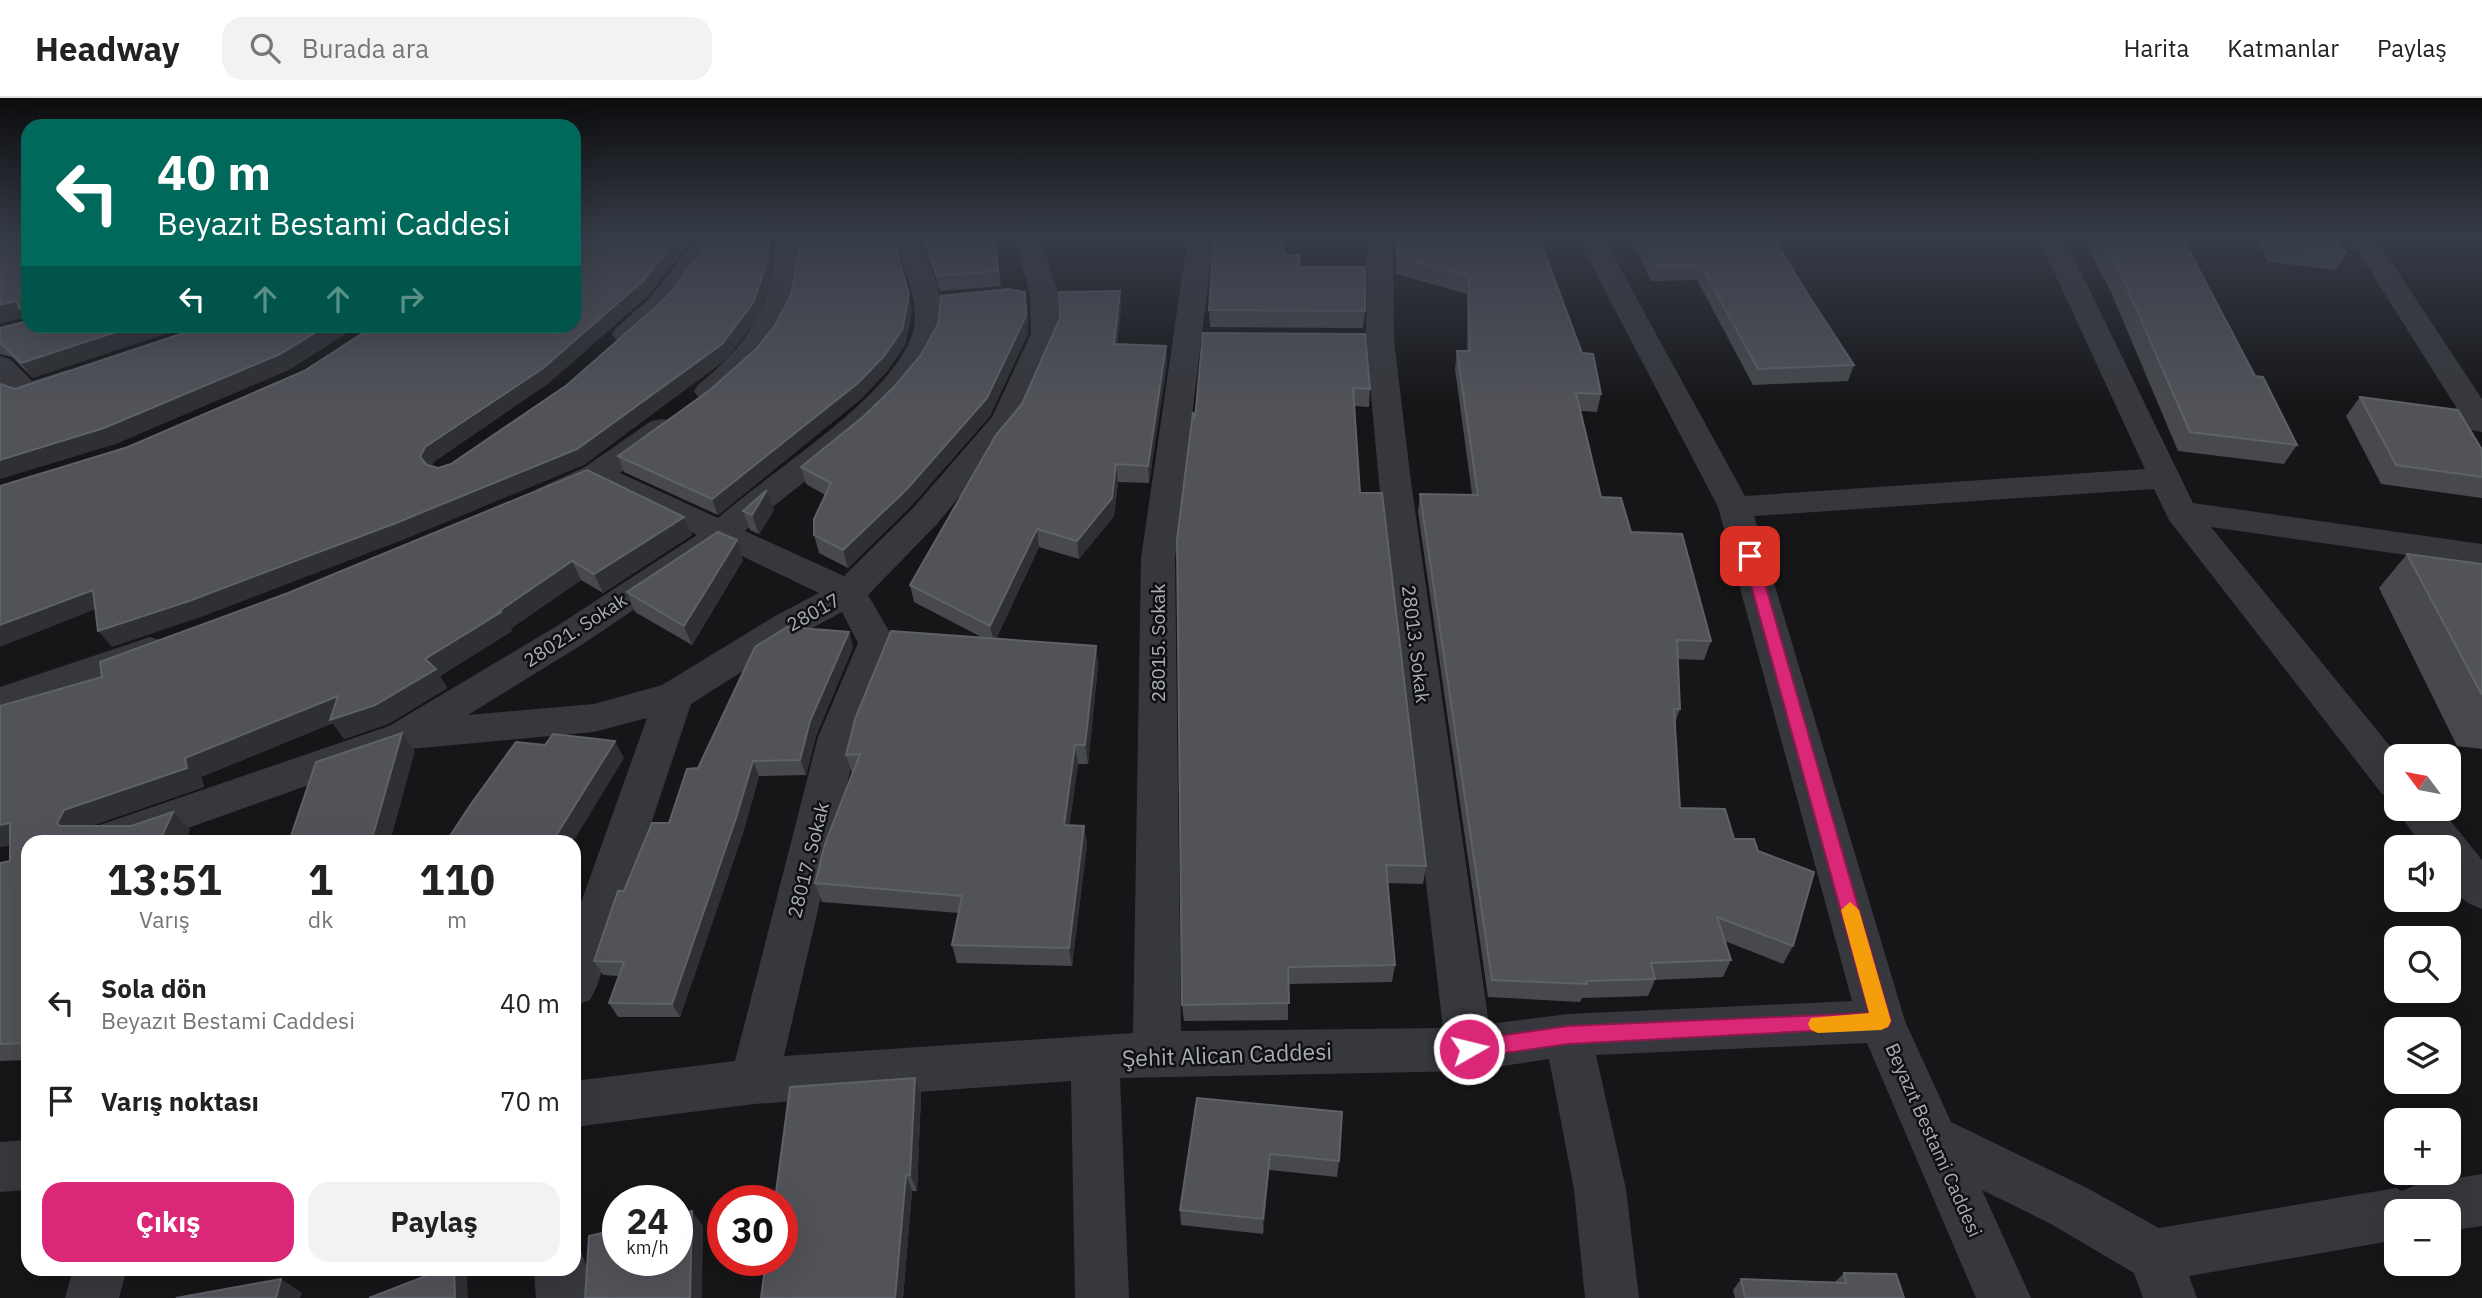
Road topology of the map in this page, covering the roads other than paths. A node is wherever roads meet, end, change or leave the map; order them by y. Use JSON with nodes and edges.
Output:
{"nodes":[{"id":1,"x":669,"y":293,"type":"edge"},
{"id":2,"x":783,"y":293,"type":"edge"},
{"id":3,"x":935,"y":293,"type":"edge"},
{"id":4,"x":1031,"y":293,"type":"edge"},
{"id":5,"x":1199,"y":293,"type":"edge"},
{"id":6,"x":1372,"y":293,"type":"edge"},
{"id":7,"x":1620,"y":293,"type":"edge"},
{"id":8,"x":2077,"y":293,"type":"edge"},
{"id":9,"x":2398,"y":293,"type":"edge"},
{"id":10,"x":600,"y":357,"type":"edge"},
{"id":11,"x":0,"y":365,"type":"edge"},
{"id":12,"x":92,"y":371,"type":"edge"},
{"id":13,"x":2482,"y":422,"type":"edge"},
{"id":14,"x":596,"y":474,"type":"junction"},
{"id":15,"x":2165,"y":478,"type":"junction"},
{"id":16,"x":1735,"y":507,"type":"junction"},
{"id":17,"x":516,"y":510,"type":"edge"},
{"id":18,"x":2181,"y":512,"type":"junction"},
{"id":19,"x":721,"y":535,"type":"junction"},
{"id":20,"x":2482,"y":555,"type":"edge"},
{"id":21,"x":849,"y":593,"type":"junction"},
{"id":22,"x":177,"y":641,"type":"edge"},
{"id":23,"x":674,"y":696,"type":"junction"},
{"id":24,"x":0,"y":702,"type":"edge"},
{"id":25,"x":403,"y":736,"type":"junction"},
{"id":26,"x":2384,"y":768,"type":"edge"},
{"id":27,"x":2426,"y":821,"type":"edge"},
{"id":28,"x":120,"y":835,"type":"edge"},
{"id":29,"x":2438,"y":835,"type":"edge"},
{"id":30,"x":2461,"y":864,"type":"edge"},
{"id":31,"x":2482,"y":891,"type":"edge"},
{"id":32,"x":581,"y":966,"type":"edge"},
{"id":33,"x":1881,"y":1021,"type":"junction"},
{"id":34,"x":1568,"y":1035,"type":"junction"},
{"id":35,"x":1469,"y":1049,"type":"junction"},
{"id":36,"x":1157,"y":1053,"type":"junction"},
{"id":37,"x":1095,"y":1058,"type":"junction"},
{"id":38,"x":754,"y":1081,"type":"junction"},
{"id":39,"x":581,"y":1103,"type":"edge"},
{"id":40,"x":1935,"y":1140,"type":"junction"},
{"id":41,"x":21,"y":1166,"type":"edge"},
{"id":42,"x":0,"y":1167,"type":"edge"},
{"id":43,"x":2482,"y":1200,"type":"edge"},
{"id":44,"x":2461,"y":1204,"type":"edge"},
{"id":45,"x":2384,"y":1217,"type":"edge"},
{"id":46,"x":98,"y":1276,"type":"edge"},
{"id":47,"x":561,"y":1276,"type":"edge"},
{"id":48,"x":2162,"y":1276,"type":"edge"},
{"id":49,"x":92,"y":1298,"type":"edge"},
{"id":50,"x":563,"y":1298,"type":"edge"},
{"id":51,"x":1102,"y":1298,"type":"edge"},
{"id":52,"x":1612,"y":1298,"type":"edge"},
{"id":53,"x":2004,"y":1298,"type":"edge"}],
"edges":[{"from":1,"to":10,"type":"street"},
{"from":2,"to":14,"type":"street"},
{"from":3,"to":19,"type":"street","name":"28021. Sokak"},
{"from":4,"to":21,"type":"street","name":"28017"},
{"from":5,"to":36,"type":"street","name":"28015. Sokak"},
{"from":6,"to":35,"type":"street","name":"28013. Sokak"},
{"from":7,"to":16,"type":"street","name":"Beyazıt Bestami Caddesi"},
{"from":8,"to":15,"type":"street"},
{"from":9,"to":13,"type":"street"},
{"from":11,"to":12,"type":"street"},
{"from":14,"to":17,"type":"street"},
{"from":14,"to":19,"type":"street"},
{"from":15,"to":16,"type":"street"},
{"from":15,"to":18,"type":"street"},
{"from":16,"to":33,"type":"street","name":"Beyazıt Bestami Caddesi"},
{"from":18,"to":20,"type":"street"},
{"from":18,"to":26,"type":"street"},
{"from":19,"to":21,"type":"street"},
{"from":19,"to":25,"type":"street","name":"28021. Sokak"},
{"from":21,"to":23,"type":"street","name":"28017"},
{"from":21,"to":38,"type":"street","name":"28017. Sokak"},
{"from":22,"to":24,"type":"street"},
{"from":23,"to":25,"type":"street","name":"28017"},
{"from":23,"to":32,"type":"street"},
{"from":25,"to":28,"type":"street","name":"28021. Sokak"},
{"from":27,"to":29,"type":"street"},
{"from":30,"to":31,"type":"street"},
{"from":33,"to":34,"type":"street","name":"Şehit Alican Caddesi"},
{"from":33,"to":40,"type":"street","name":"Beyazıt Bestami Caddesi"},
{"from":34,"to":35,"type":"street","name":"Şehit Alican Caddesi"},
{"from":34,"to":52,"type":"street"},
{"from":35,"to":36,"type":"street","name":"Şehit Alican Caddesi"},
{"from":36,"to":37,"type":"street","name":"Şehit Alican Caddesi"},
{"from":37,"to":38,"type":"street","name":"Şehit Alican Caddesi"},
{"from":37,"to":51,"type":"street"},
{"from":38,"to":39,"type":"street","name":"Şehit Alican Caddesi"},
{"from":40,"to":48,"type":"street"},
{"from":40,"to":53,"type":"street","name":"Beyazıt Bestami Caddesi"},
{"from":41,"to":42,"type":"street"},
{"from":43,"to":44,"type":"street"},
{"from":45,"to":48,"type":"street"},
{"from":46,"to":49,"type":"street"},
{"from":47,"to":50,"type":"street"}]}
